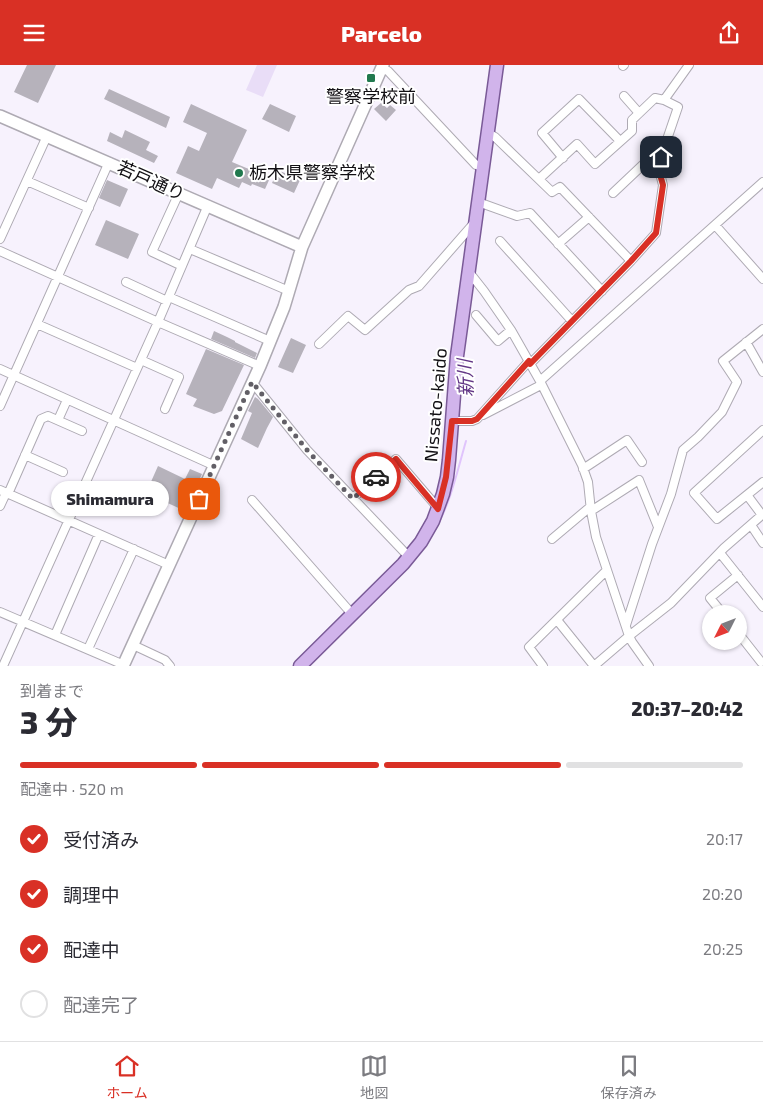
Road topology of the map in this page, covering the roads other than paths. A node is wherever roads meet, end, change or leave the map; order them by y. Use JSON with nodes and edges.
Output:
{"nodes":[{"id":1,"x":498,"y":65,"type":"edge"},
{"id":2,"x":689,"y":65,"type":"edge"},
{"id":3,"x":382,"y":66,"type":"edge"},
{"id":4,"x":624,"y":96,"type":"dead end"},
{"id":5,"x":664,"y":100,"type":"junction"},
{"id":6,"x":639,"y":113,"type":"junction"},
{"id":7,"x":1,"y":118,"type":"edge"},
{"id":8,"x":491,"y":135,"type":"junction"},
{"id":9,"x":47,"y":136,"type":"junction"},
{"id":10,"x":620,"y":141,"type":"junction"},
{"id":11,"x":563,"y":157,"type":"junction"},
{"id":12,"x":109,"y":162,"type":"junction"},
{"id":13,"x":483,"y":167,"type":"junction"},
{"id":14,"x":659,"y":171,"type":"junction"},
{"id":15,"x":539,"y":179,"type":"junction"},
{"id":16,"x":27,"y":181,"type":"junction"},
{"id":17,"x":763,"y":182,"type":"edge"},
{"id":18,"x":179,"y":193,"type":"junction"},
{"id":19,"x":613,"y":193,"type":"dead end"},
{"id":20,"x":481,"y":203,"type":"junction"},
{"id":21,"x":208,"y":205,"type":"junction"},
{"id":22,"x":89,"y":208,"type":"junction"},
{"id":23,"x":589,"y":217,"type":"junction"},
{"id":24,"x":476,"y":221,"type":"junction"},
{"id":25,"x":715,"y":225,"type":"junction"},
{"id":26,"x":0,"y":239,"type":"edge"},
{"id":27,"x":500,"y":241,"type":"dead end"},
{"id":28,"x":558,"y":244,"type":"junction"},
{"id":29,"x":302,"y":247,"type":"junction"},
{"id":30,"x":190,"y":249,"type":"junction"},
{"id":31,"x":0,"y":251,"type":"edge"},
{"id":32,"x":631,"y":261,"type":"junction"},
{"id":33,"x":182,"y":266,"type":"junction"},
{"id":34,"x":472,"y":276,"type":"junction"},
{"id":35,"x":58,"y":277,"type":"junction"},
{"id":36,"x":763,"y":279,"type":"edge"},
{"id":37,"x":126,"y":282,"type":"dead end"},
{"id":38,"x":289,"y":291,"type":"junction"},
{"id":39,"x":602,"y":291,"type":"junction"},
{"id":40,"x":168,"y":299,"type":"junction"},
{"id":41,"x":476,"y":315,"type":"dead end"},
{"id":42,"x":572,"y":321,"type":"junction"},
{"id":43,"x":158,"y":322,"type":"junction"},
{"id":44,"x":37,"y":324,"type":"junction"},
{"id":45,"x":763,"y":329,"type":"edge"},
{"id":46,"x":511,"y":330,"type":"junction"},
{"id":47,"x":270,"y":341,"type":"junction"},
{"id":48,"x":746,"y":342,"type":"junction"},
{"id":49,"x":319,"y":344,"type":"dead end"},
{"id":50,"x":141,"y":360,"type":"junction"},
{"id":51,"x":529,"y":363,"type":"junction"},
{"id":52,"x":260,"y":366,"type":"junction"},
{"id":53,"x":137,"y":368,"type":"junction"},
{"id":54,"x":0,"y":369,"type":"edge"},
{"id":55,"x":763,"y":371,"type":"edge"},
{"id":56,"x":14,"y":375,"type":"junction"},
{"id":57,"x":252,"y":382,"type":"junction"},
{"id":58,"x":540,"y":383,"type":"junction"},
{"id":59,"x":68,"y":400,"type":"junction"},
{"id":60,"x":0,"y":406,"type":"edge"},
{"id":61,"x":165,"y":409,"type":"dead end"},
{"id":62,"x":58,"y":420,"type":"junction"},
{"id":63,"x":113,"y":420,"type":"junction"},
{"id":64,"x":466,"y":421,"type":"junction"},
{"id":65,"x":763,"y":430,"type":"edge"},
{"id":66,"x":82,"y":431,"type":"dead end"},
{"id":67,"x":25,"y":455,"type":"junction"},
{"id":68,"x":642,"y":462,"type":"dead end"},
{"id":69,"x":214,"y":466,"type":"junction"},
{"id":70,"x":584,"y":469,"type":"junction"},
{"id":71,"x":63,"y":472,"type":"dead end"},
{"id":72,"x":763,"y":482,"type":"edge"},
{"id":73,"x":5,"y":492,"type":"edge"},
{"id":74,"x":747,"y":495,"type":"junction"},
{"id":75,"x":353,"y":499,"type":"junction"},
{"id":76,"x":252,"y":500,"type":"dead end"},
{"id":77,"x":0,"y":505,"type":"edge"},
{"id":78,"x":438,"y":509,"type":"junction"},
{"id":79,"x":590,"y":509,"type":"junction"},
{"id":80,"x":762,"y":515,"type":"edge"},
{"id":81,"x":68,"y":520,"type":"junction"},
{"id":82,"x":751,"y":525,"type":"junction"},
{"id":83,"x":658,"y":527,"type":"junction"},
{"id":84,"x":100,"y":534,"type":"junction"},
{"id":85,"x":552,"y":539,"type":"dead end"},
{"id":86,"x":763,"y":543,"type":"edge"},
{"id":87,"x":134,"y":549,"type":"junction"},
{"id":88,"x":720,"y":553,"type":"junction"},
{"id":89,"x":409,"y":557,"type":"junction"},
{"id":90,"x":169,"y":565,"type":"junction"},
{"id":91,"x":607,"y":570,"type":"junction"},
{"id":92,"x":738,"y":575,"type":"junction"},
{"id":93,"x":716,"y":605,"type":"edge"},
{"id":94,"x":763,"y":607,"type":"edge"},
{"id":95,"x":0,"y":612,"type":"edge"},
{"id":96,"x":352,"y":615,"type":"junction"},
{"id":97,"x":557,"y":619,"type":"junction"},
{"id":98,"x":23,"y":622,"type":"junction"},
{"id":99,"x":626,"y":625,"type":"junction"},
{"id":100,"x":55,"y":635,"type":"junction"},
{"id":101,"x":629,"y":636,"type":"junction"},
{"id":102,"x":133,"y":645,"type":"junction"},
{"id":103,"x":748,"y":646,"type":"edge"},
{"id":104,"x":88,"y":649,"type":"junction"},
{"id":105,"x":760,"y":663,"type":"edge"},
{"id":106,"x":5,"y":665,"type":"edge"},
{"id":107,"x":124,"y":665,"type":"edge"},
{"id":108,"x":170,"y":666,"type":"edge"},
{"id":109,"x":300,"y":666,"type":"edge"},
{"id":110,"x":543,"y":666,"type":"edge"},
{"id":111,"x":594,"y":666,"type":"edge"},
{"id":112,"x":649,"y":666,"type":"edge"}],
"edges":[{"from":1,"to":8,"type":"main road","name":"Nissato-kaido"},
{"from":2,"to":5,"type":"street"},
{"from":3,"to":13,"type":"street"},
{"from":3,"to":29,"type":"street"},
{"from":4,"to":6,"type":"street"},
{"from":5,"to":6,"type":"street"},
{"from":5,"to":14,"type":"street"},
{"from":6,"to":10,"type":"street"},
{"from":7,"to":9,"type":"street","name":"若戸通り"},
{"from":8,"to":13,"type":"main road","name":"Nissato-kaido"},
{"from":8,"to":15,"type":"street"},
{"from":9,"to":12,"type":"street","name":"若戸通り"},
{"from":9,"to":16,"type":"street"},
{"from":10,"to":11,"type":"street"},
{"from":10,"to":11,"type":"street"},
{"from":11,"to":15,"type":"street"},
{"from":12,"to":18,"type":"street","name":"若戸通り"},
{"from":12,"to":22,"type":"street"},
{"from":13,"to":20,"type":"main road","name":"Nissato-kaido"},
{"from":14,"to":19,"type":"street"},
{"from":14,"to":32,"type":"street"},
{"from":15,"to":23,"type":"street"},
{"from":16,"to":22,"type":"street"},
{"from":16,"to":26,"type":"street"},
{"from":17,"to":25,"type":"street"},
{"from":18,"to":21,"type":"street","name":"若戸通り"},
{"from":18,"to":33,"type":"street"},
{"from":20,"to":24,"type":"main road","name":"Nissato-kaido"},
{"from":20,"to":28,"type":"street"},
{"from":21,"to":29,"type":"street","name":"若戸通り"},
{"from":21,"to":30,"type":"street"},
{"from":22,"to":35,"type":"street"},
{"from":23,"to":28,"type":"street"},
{"from":23,"to":32,"type":"street"},
{"from":24,"to":34,"type":"main road","name":"Nissato-kaido"},
{"from":24,"to":49,"type":"street"},
{"from":25,"to":36,"type":"street"},
{"from":25,"to":58,"type":"street"},
{"from":27,"to":42,"type":"street"},
{"from":28,"to":39,"type":"street"},
{"from":29,"to":38,"type":"street"},
{"from":30,"to":33,"type":"street"},
{"from":30,"to":38,"type":"street"},
{"from":31,"to":35,"type":"street"},
{"from":32,"to":39,"type":"street"},
{"from":33,"to":40,"type":"street"},
{"from":34,"to":46,"type":"street"},
{"from":34,"to":64,"type":"main road","name":"Nissato-kaido"},
{"from":35,"to":43,"type":"street"},
{"from":35,"to":44,"type":"street"},
{"from":37,"to":40,"type":"street"},
{"from":38,"to":47,"type":"street"},
{"from":39,"to":42,"type":"street"},
{"from":40,"to":43,"type":"street"},
{"from":40,"to":47,"type":"street"},
{"from":41,"to":46,"type":"street"},
{"from":42,"to":51,"type":"street"},
{"from":43,"to":50,"type":"street"},
{"from":43,"to":52,"type":"street"},
{"from":44,"to":53,"type":"street"},
{"from":44,"to":56,"type":"street"},
{"from":45,"to":48,"type":"street"},
{"from":46,"to":51,"type":"street"},
{"from":47,"to":52,"type":"street"},
{"from":48,"to":55,"type":"street"},
{"from":48,"to":83,"type":"street"},
{"from":50,"to":53,"type":"street"},
{"from":50,"to":61,"type":"street"},
{"from":51,"to":58,"type":"street"},
{"from":51,"to":64,"type":"street"},
{"from":52,"to":57,"type":"street"},
{"from":53,"to":63,"type":"street"},
{"from":54,"to":56,"type":"street"},
{"from":56,"to":59,"type":"street"},
{"from":56,"to":60,"type":"street"},
{"from":57,"to":69,"type":"street"},
{"from":57,"to":75,"type":"street"},
{"from":58,"to":64,"type":"street"},
{"from":58,"to":70,"type":"street"},
{"from":59,"to":62,"type":"street"},
{"from":59,"to":63,"type":"street"},
{"from":62,"to":66,"type":"street"},
{"from":62,"to":67,"type":"street"},
{"from":63,"to":69,"type":"street"},
{"from":63,"to":81,"type":"street"},
{"from":64,"to":78,"type":"main road","name":"Nissato-kaido"},
{"from":65,"to":74,"type":"street"},
{"from":67,"to":71,"type":"street"},
{"from":67,"to":73,"type":"street"},
{"from":68,"to":70,"type":"street"},
{"from":69,"to":90,"type":"street"},
{"from":70,"to":79,"type":"street"},
{"from":72,"to":74,"type":"street"},
{"from":73,"to":77,"type":"street"},
{"from":73,"to":81,"type":"street"},
{"from":74,"to":80,"type":"street"},
{"from":75,"to":78,"type":"street"},
{"from":75,"to":89,"type":"street"},
{"from":76,"to":96,"type":"street"},
{"from":78,"to":89,"type":"main road","name":"Nissato-kaido"},
{"from":79,"to":83,"type":"street"},
{"from":79,"to":85,"type":"street"},
{"from":79,"to":91,"type":"street"},
{"from":80,"to":82,"type":"street"},
{"from":81,"to":84,"type":"street"},
{"from":81,"to":98,"type":"street"},
{"from":82,"to":86,"type":"street"},
{"from":82,"to":88,"type":"street"},
{"from":83,"to":99,"type":"street"},
{"from":84,"to":87,"type":"street"},
{"from":84,"to":100,"type":"street"},
{"from":87,"to":90,"type":"street"},
{"from":87,"to":104,"type":"street"},
{"from":88,"to":92,"type":"street"},
{"from":88,"to":101,"type":"street"},
{"from":89,"to":96,"type":"main road","name":"Nissato-kaido"},
{"from":90,"to":102,"type":"street"},
{"from":91,"to":97,"type":"street"},
{"from":91,"to":99,"type":"street"},
{"from":92,"to":93,"type":"street"},
{"from":92,"to":94,"type":"street"},
{"from":95,"to":98,"type":"street"},
{"from":96,"to":109,"type":"main road","name":"Nissato-kaido"},
{"from":97,"to":110,"type":"street"},
{"from":97,"to":111,"type":"street"},
{"from":98,"to":100,"type":"street"},
{"from":98,"to":106,"type":"street"},
{"from":99,"to":101,"type":"street"},
{"from":100,"to":104,"type":"street"},
{"from":101,"to":111,"type":"street"},
{"from":101,"to":112,"type":"street"},
{"from":102,"to":107,"type":"street"},
{"from":102,"to":108,"type":"street"},
{"from":103,"to":105,"type":"street"},
{"from":104,"to":107,"type":"street"}]}
